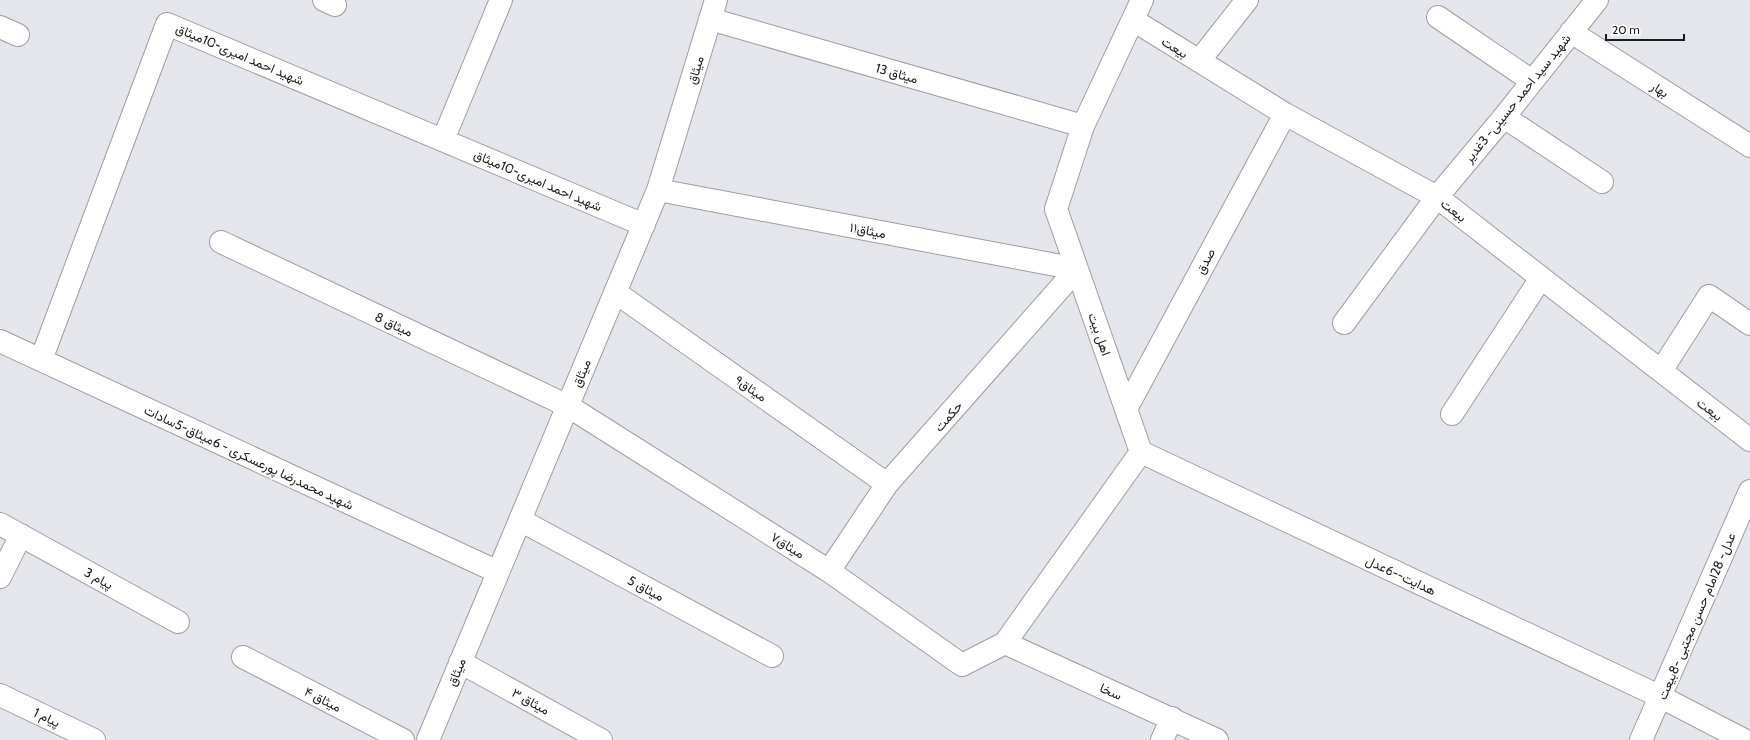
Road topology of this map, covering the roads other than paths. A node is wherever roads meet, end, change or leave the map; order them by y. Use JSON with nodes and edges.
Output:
{"nodes":[{"id":1,"x":501,"y":0,"type":"edge"},
{"id":2,"x":1142,"y":0,"type":"edge"},
{"id":3,"x":1247,"y":0,"type":"edge"},
{"id":4,"x":1597,"y":0,"type":"edge"},
{"id":5,"x":713,"y":10,"type":"edge"},
{"id":6,"x":1438,"y":17,"type":"dead end"},
{"id":7,"x":1132,"y":20,"type":"junction"},
{"id":8,"x":1570,"y":32,"type":"junction"},
{"id":9,"x":1199,"y":61,"type":"junction"},
{"id":10,"x":1532,"y":81,"type":"junction"},
{"id":11,"x":1285,"y":114,"type":"junction"},
{"id":12,"x":1504,"y":117,"type":"junction"},
{"id":13,"x":1083,"y":126,"type":"junction"},
{"id":14,"x":443,"y":140,"type":"junction"},
{"id":15,"x":1750,"y":146,"type":"edge"},
{"id":16,"x":1602,"y":182,"type":"dead end"},
{"id":17,"x":658,"y":190,"type":"junction"},
{"id":18,"x":1437,"y":197,"type":"junction"},
{"id":19,"x":644,"y":225,"type":"junction"},
{"id":20,"x":221,"y":242,"type":"dead end"},
{"id":21,"x":1077,"y":269,"type":"junction"},
{"id":22,"x":1541,"y":278,"type":"junction"},
{"id":23,"x":616,"y":292,"type":"junction"},
{"id":24,"x":1344,"y":324,"type":"dead end"},
{"id":25,"x":1750,"y":324,"type":"edge"},
{"id":26,"x":0,"y":341,"type":"edge"},
{"id":27,"x":41,"y":360,"type":"junction"},
{"id":28,"x":1661,"y":372,"type":"junction"},
{"id":29,"x":568,"y":406,"type":"junction"},
{"id":30,"x":1126,"y":409,"type":"junction"},
{"id":31,"x":1452,"y":414,"type":"dead end"},
{"id":32,"x":1750,"y":440,"type":"edge"},
{"id":33,"x":1141,"y":452,"type":"junction"},
{"id":34,"x":888,"y":484,"type":"junction"},
{"id":35,"x":1750,"y":491,"type":"edge"},
{"id":36,"x":520,"y":520,"type":"junction"},
{"id":37,"x":0,"y":524,"type":"edge"},
{"id":38,"x":20,"y":535,"type":"junction"},
{"id":39,"x":829,"y":571,"type":"junction"},
{"id":40,"x":498,"y":572,"type":"junction"},
{"id":41,"x":0,"y":577,"type":"edge"},
{"id":42,"x":178,"y":622,"type":"dead end"},
{"id":43,"x":1005,"y":643,"type":"junction"},
{"id":44,"x":772,"y":656,"type":"dead end"},
{"id":45,"x":243,"y":657,"type":"dead end"},
{"id":46,"x":460,"y":662,"type":"junction"},
{"id":47,"x":0,"y":695,"type":"edge"},
{"id":48,"x":1661,"y":697,"type":"junction"},
{"id":49,"x":1172,"y":718,"type":"junction"},
{"id":50,"x":94,"y":740,"type":"edge"},
{"id":51,"x":403,"y":740,"type":"edge"},
{"id":52,"x":428,"y":740,"type":"edge"},
{"id":53,"x":601,"y":740,"type":"edge"},
{"id":54,"x":1162,"y":740,"type":"edge"},
{"id":55,"x":1217,"y":740,"type":"edge"},
{"id":56,"x":1641,"y":740,"type":"edge"},
{"id":57,"x":1744,"y":740,"type":"edge"}],
"edges":[{"from":1,"to":14,"type":"street"},
{"from":2,"to":7,"type":"street","name":"اهل بیت"},
{"from":3,"to":9,"type":"street"},
{"from":4,"to":8,"type":"street","name":"شهید سید احمد حسینی- 3غدیر"},
{"from":5,"to":13,"type":"street","name":"میثاق 13"},
{"from":5,"to":17,"type":"street","name":"میثاق"},
{"from":6,"to":10,"type":"street"},
{"from":7,"to":9,"type":"street","name":"بیعت"},
{"from":7,"to":13,"type":"street","name":"اهل بیت"},
{"from":8,"to":10,"type":"street","name":"شهید سید احمد حسینی- 3غدیر"},
{"from":8,"to":15,"type":"street","name":"بهار"},
{"from":9,"to":11,"type":"street","name":"بیعت"},
{"from":10,"to":12,"type":"street","name":"شهید سید احمد حسینی- 3غدیر"},
{"from":11,"to":18,"type":"street","name":"بیعت"},
{"from":11,"to":30,"type":"street","name":"صدق"},
{"from":12,"to":16,"type":"street"},
{"from":12,"to":18,"type":"street","name":"شهید سید احمد حسینی- 3غدیر"},
{"from":13,"to":21,"type":"street","name":"اهل بیت"},
{"from":14,"to":19,"type":"street","name":"شهید احمد امیری-10میثاق"},
{"from":14,"to":27,"type":"street","name":"شهید احمد امیری-10میثاق"},
{"from":17,"to":19,"type":"street","name":"میثاق"},
{"from":17,"to":21,"type":"street","name":"میثاق۱۱"},
{"from":18,"to":22,"type":"street","name":"بیعت"},
{"from":18,"to":24,"type":"street","name":"شهید سید احمد حسینی- 3غدیر"},
{"from":19,"to":23,"type":"street","name":"میثاق"},
{"from":20,"to":29,"type":"street","name":"میثاق 8"},
{"from":21,"to":30,"type":"street","name":"اهل بیت"},
{"from":21,"to":34,"type":"street","name":"حکمت"},
{"from":22,"to":28,"type":"street","name":"بیعت"},
{"from":22,"to":31,"type":"street"},
{"from":23,"to":29,"type":"street","name":"میثاق"},
{"from":23,"to":34,"type":"street","name":"میثاق۹"},
{"from":25,"to":28,"type":"street"},
{"from":26,"to":27,"type":"street","name":"شهید محمدرضا پورعسکری - 6میثاق-5سادات"},
{"from":27,"to":40,"type":"street","name":"شهید محمدرضا پورعسکری - 6میثاق-5سادات"},
{"from":28,"to":32,"type":"street","name":"بیعت"},
{"from":29,"to":36,"type":"street","name":"میثاق"},
{"from":29,"to":39,"type":"street","name":"میثاق۷"},
{"from":30,"to":33,"type":"street","name":"اهل بیت"},
{"from":33,"to":43,"type":"street"},
{"from":33,"to":48,"type":"street","name":"هدایت--6عدل"},
{"from":34,"to":39,"type":"street","name":"حکمت"},
{"from":35,"to":48,"type":"street","name":"عدل- 28امام حسن مجتبی -8بیعت"},
{"from":36,"to":40,"type":"street","name":"میثاق"},
{"from":36,"to":44,"type":"street","name":"میثاق 5"},
{"from":37,"to":38,"type":"street","name":"پیام 3"},
{"from":38,"to":41,"type":"street"},
{"from":38,"to":42,"type":"street","name":"پیام 3"},
{"from":39,"to":43,"type":"street","name":"میثاق۷"},
{"from":40,"to":46,"type":"street","name":"میثاق"},
{"from":43,"to":49,"type":"street","name":"سخا"},
{"from":45,"to":51,"type":"street","name":"میثاق ۴"},
{"from":46,"to":52,"type":"street","name":"میثاق"},
{"from":46,"to":53,"type":"street","name":"میثاق ۳"},
{"from":47,"to":50,"type":"street","name":"پیام 1"},
{"from":48,"to":56,"type":"street","name":"عدل- 28امام حسن مجتبی -8بیعت"},
{"from":48,"to":57,"type":"street","name":"هدایت--6عدل"},
{"from":49,"to":54,"type":"street"},
{"from":49,"to":55,"type":"street","name":"سخا"}]}
